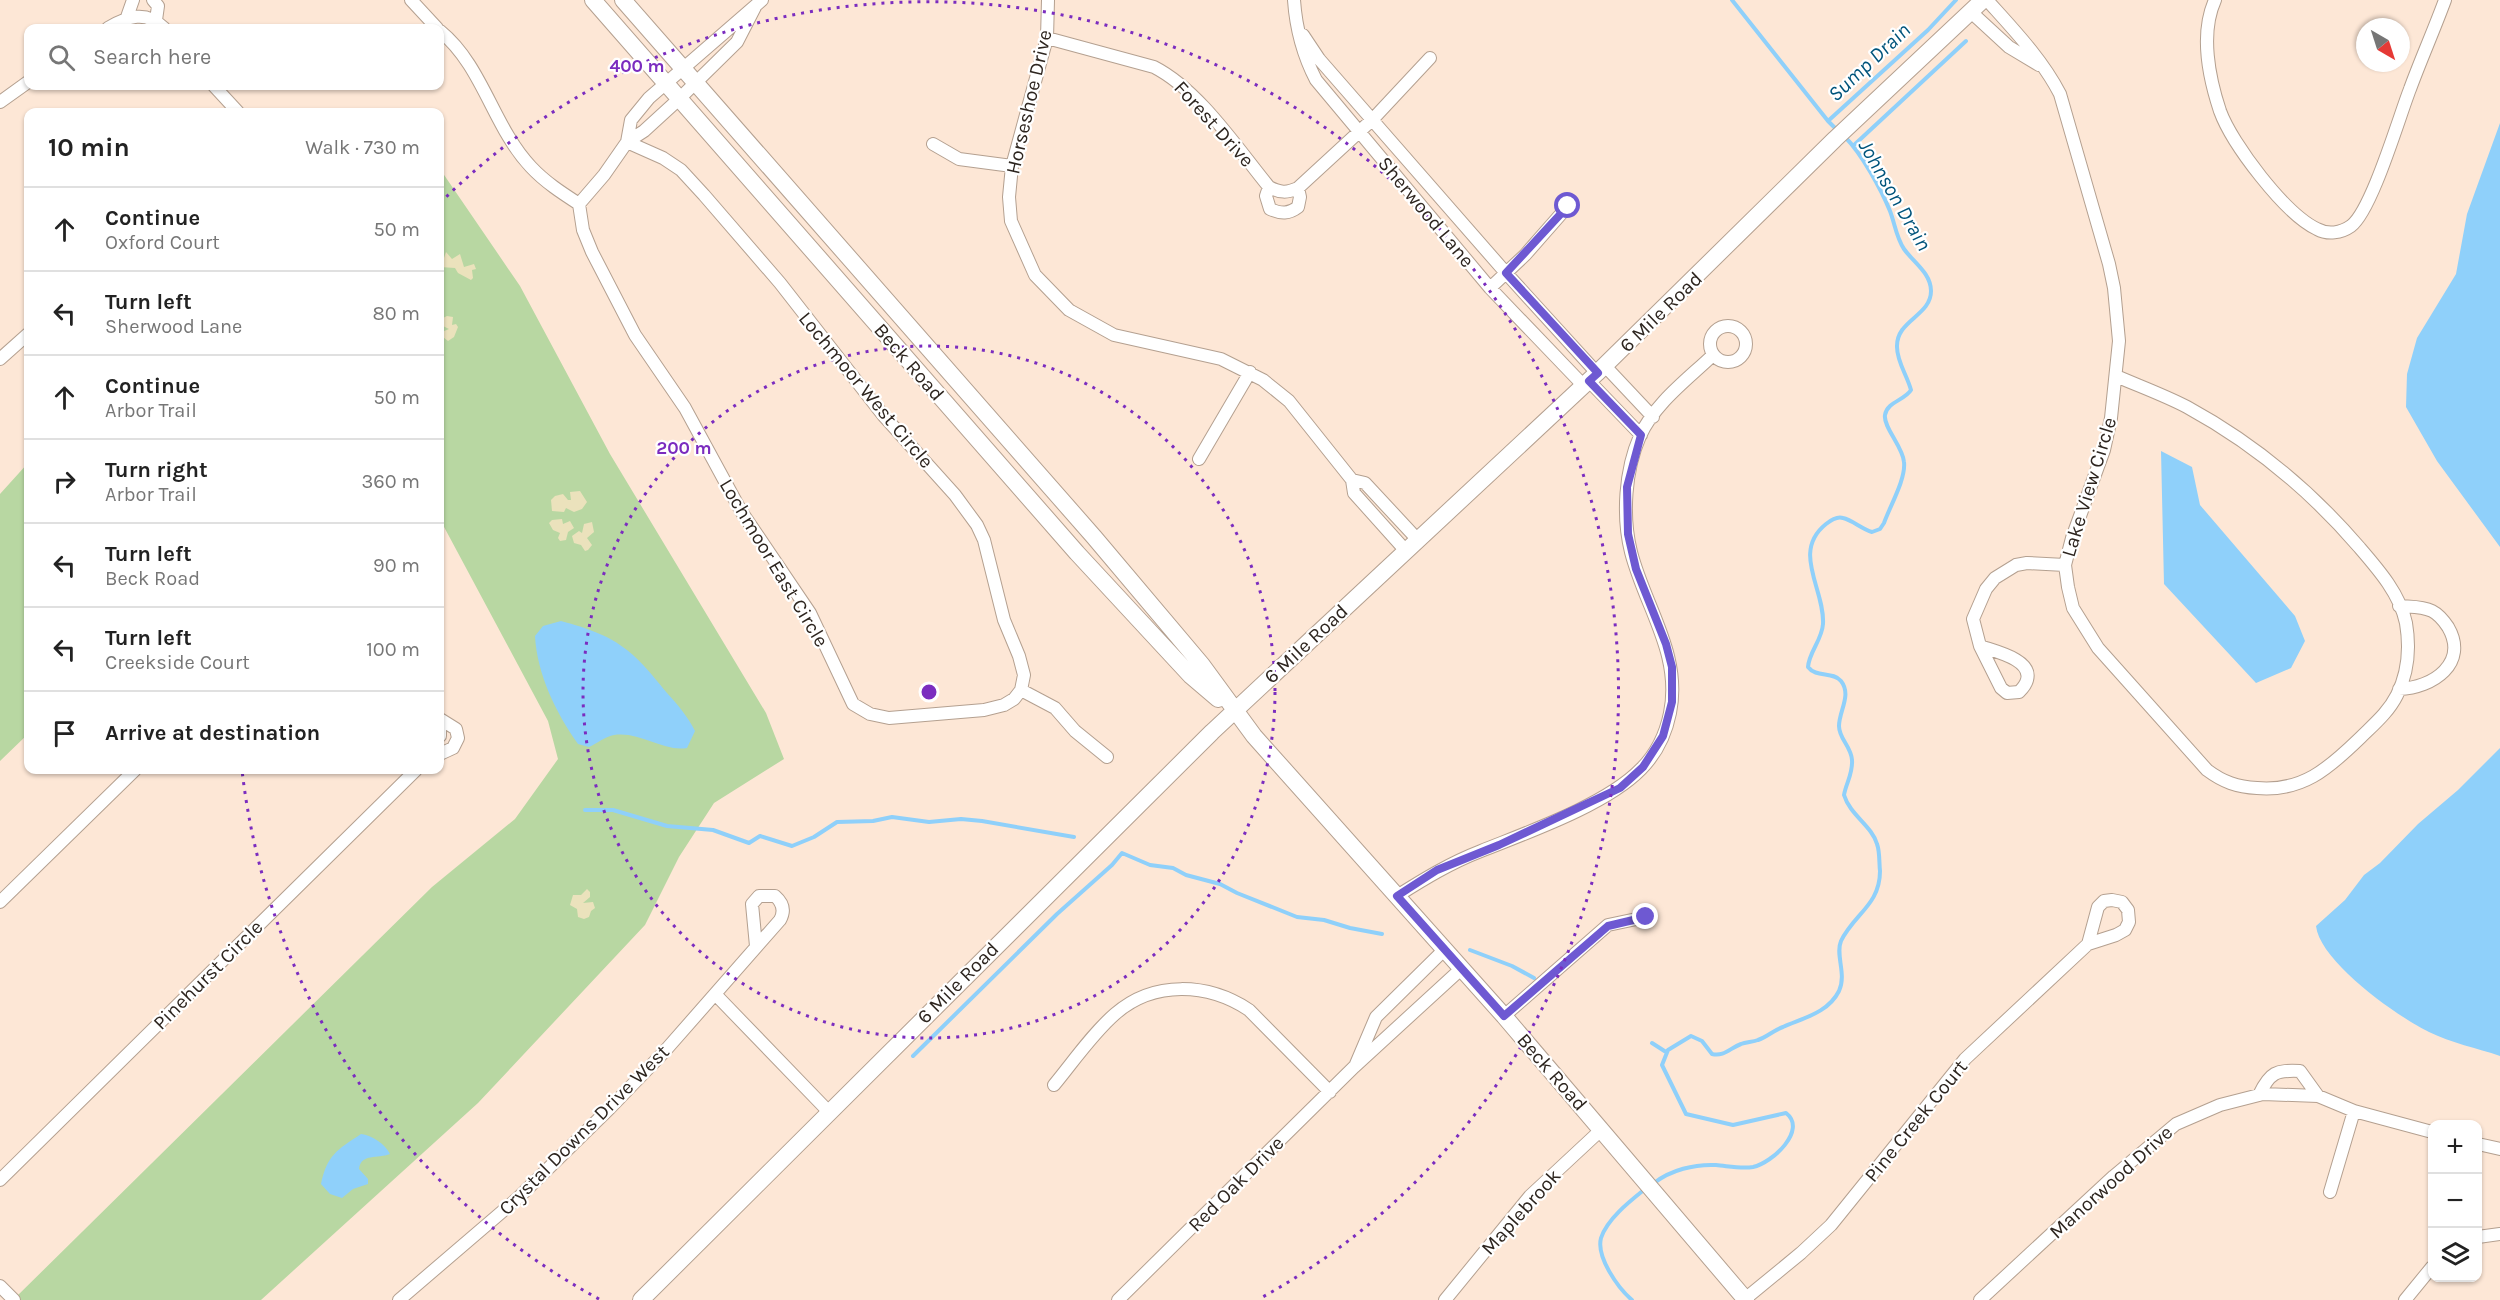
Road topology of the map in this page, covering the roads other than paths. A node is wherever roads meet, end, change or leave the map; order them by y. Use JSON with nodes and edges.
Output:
{"nodes":[{"id":1,"x":133,"y":0,"type":"edge"},
{"id":2,"x":153,"y":0,"type":"edge"},
{"id":3,"x":411,"y":0,"type":"edge"},
{"id":4,"x":593,"y":0,"type":"edge"},
{"id":5,"x":623,"y":0,"type":"edge"},
{"id":6,"x":1048,"y":0,"type":"edge"},
{"id":7,"x":1294,"y":0,"type":"edge"},
{"id":8,"x":2215,"y":0,"type":"edge"},
{"id":9,"x":2445,"y":0,"type":"edge"},
{"id":10,"x":758,"y":3,"type":"edge"},
{"id":11,"x":1980,"y":4,"type":"edge"},
{"id":12,"x":127,"y":17,"type":"junction"},
{"id":13,"x":1295,"y":21,"type":"junction"},
{"id":14,"x":115,"y":24,"type":"edge"},
{"id":15,"x":160,"y":24,"type":"edge"},
{"id":16,"x":433,"y":24,"type":"edge"},
{"id":17,"x":444,"y":34,"type":"edge"},
{"id":18,"x":1047,"y":38,"type":"junction"},
{"id":19,"x":1430,"y":58,"type":"dead end"},
{"id":20,"x":2043,"y":67,"type":"junction"},
{"id":21,"x":682,"y":69,"type":"junction"},
{"id":22,"x":696,"y":84,"type":"junction"},
{"id":23,"x":24,"y":85,"type":"edge"},
{"id":24,"x":666,"y":85,"type":"junction"},
{"id":25,"x":218,"y":90,"type":"edge"},
{"id":26,"x":679,"y":99,"type":"junction"},
{"id":27,"x":0,"y":102,"type":"edge"},
{"id":28,"x":234,"y":108,"type":"edge"},
{"id":29,"x":1373,"y":119,"type":"junction"},
{"id":30,"x":1357,"y":132,"type":"junction"},
{"id":31,"x":627,"y":142,"type":"junction"},
{"id":32,"x":933,"y":144,"type":"dead end"},
{"id":33,"x":1012,"y":166,"type":"junction"},
{"id":34,"x":1269,"y":187,"type":"junction"},
{"id":35,"x":1298,"y":188,"type":"junction"},
{"id":36,"x":579,"y":204,"type":"junction"},
{"id":37,"x":1568,"y":206,"type":"dead end"},
{"id":38,"x":1506,"y":273,"type":"junction"},
{"id":39,"x":1490,"y":288,"type":"junction"},
{"id":40,"x":24,"y":337,"type":"edge"},
{"id":41,"x":1713,"y":355,"type":"dead end"},
{"id":42,"x":0,"y":358,"type":"edge"},
{"id":43,"x":1250,"y":372,"type":"junction"},
{"id":44,"x":1594,"y":376,"type":"junction"},
{"id":45,"x":2116,"y":376,"type":"junction"},
{"id":46,"x":1653,"y":417,"type":"junction"},
{"id":47,"x":1641,"y":435,"type":"junction"},
{"id":48,"x":1199,"y":459,"type":"dead end"},
{"id":49,"x":1412,"y":545,"type":"junction"},
{"id":50,"x":2065,"y":565,"type":"junction"},
{"id":51,"x":2399,"y":606,"type":"junction"},
{"id":52,"x":1980,"y":646,"type":"dead end"},
{"id":53,"x":2400,"y":689,"type":"junction"},
{"id":54,"x":1020,"y":690,"type":"junction"},
{"id":55,"x":1235,"y":713,"type":"junction"},
{"id":56,"x":444,"y":722,"type":"edge"},
{"id":57,"x":444,"y":752,"type":"edge"},
{"id":58,"x":1107,"y":757,"type":"dead end"},
{"id":59,"x":131,"y":774,"type":"edge"},
{"id":60,"x":412,"y":774,"type":"edge"},
{"id":61,"x":1397,"y":896,"type":"junction"},
{"id":62,"x":0,"y":902,"type":"edge"},
{"id":63,"x":1646,"y":917,"type":"dead end"},
{"id":64,"x":2088,"y":944,"type":"dead end"},
{"id":65,"x":756,"y":946,"type":"dead end"},
{"id":66,"x":1444,"y":950,"type":"junction"},
{"id":67,"x":1461,"y":969,"type":"junction"},
{"id":68,"x":716,"y":995,"type":"junction"},
{"id":69,"x":1504,"y":1016,"type":"junction"},
{"id":70,"x":1354,"y":1067,"type":"junction"},
{"id":71,"x":1054,"y":1085,"type":"dead end"},
{"id":72,"x":1330,"y":1092,"type":"junction"},
{"id":73,"x":2259,"y":1095,"type":"junction"},
{"id":74,"x":2319,"y":1096,"type":"junction"},
{"id":75,"x":2354,"y":1111,"type":"junction"},
{"id":76,"x":829,"y":1112,"type":"junction"},
{"id":77,"x":1602,"y":1129,"type":"junction"},
{"id":78,"x":2428,"y":1131,"type":"edge"},
{"id":79,"x":2482,"y":1145,"type":"edge"},
{"id":80,"x":2500,"y":1149,"type":"edge"},
{"id":81,"x":0,"y":1180,"type":"edge"},
{"id":82,"x":2330,"y":1192,"type":"dead end"},
{"id":83,"x":2500,"y":1234,"type":"edge"},
{"id":84,"x":2482,"y":1236,"type":"edge"},
{"id":85,"x":2428,"y":1273,"type":"edge"},
{"id":86,"x":0,"y":1286,"type":"edge"},
{"id":87,"x":1745,"y":1299,"type":"edge"},
{"id":88,"x":14,"y":1300,"type":"edge"},
{"id":89,"x":399,"y":1300,"type":"edge"},
{"id":90,"x":641,"y":1300,"type":"edge"},
{"id":91,"x":1118,"y":1300,"type":"edge"},
{"id":92,"x":1445,"y":1300,"type":"edge"},
{"id":93,"x":1980,"y":1300,"type":"edge"},
{"id":94,"x":2405,"y":1300,"type":"edge"}],
"edges":[{"from":1,"to":12,"type":"street"},
{"from":2,"to":15,"type":"street"},
{"from":3,"to":16,"type":"street"},
{"from":4,"to":24,"type":"main road","name":"Beck Road"},
{"from":5,"to":21,"type":"main road","name":"Beck Road"},
{"from":6,"to":18,"type":"street","name":"Horseshoe Drive"},
{"from":7,"to":13,"type":"street","name":"Sherwood Lane"},
{"from":8,"to":9,"type":"street"},
{"from":10,"to":21,"type":"street"},
{"from":10,"to":22,"type":"street"},
{"from":11,"to":20,"type":"street","name":"Lake View Circle"},
{"from":11,"to":20,"type":"street","name":"Lake View Circle"},
{"from":11,"to":44,"type":"main road","name":"6 Mile Road"},
{"from":12,"to":14,"type":"street"},
{"from":12,"to":15,"type":"street"},
{"from":13,"to":29,"type":"street","name":"Sherwood Lane"},
{"from":13,"to":30,"type":"street","name":"Sherwood Lane"},
{"from":17,"to":36,"type":"street"},
{"from":18,"to":33,"type":"street","name":"Horseshoe Drive"},
{"from":18,"to":34,"type":"street","name":"Forest Drive"},
{"from":19,"to":29,"type":"street"},
{"from":20,"to":45,"type":"street","name":"Lake View Circle"},
{"from":21,"to":22,"type":"main road","name":"Beck Road"},
{"from":21,"to":24,"type":"street"},
{"from":22,"to":26,"type":"street"},
{"from":22,"to":55,"type":"main road","name":"Beck Road"},
{"from":23,"to":27,"type":"street"},
{"from":24,"to":26,"type":"main road","name":"Beck Road"},
{"from":24,"to":31,"type":"street"},
{"from":25,"to":28,"type":"street"},
{"from":26,"to":31,"type":"street"},
{"from":26,"to":55,"type":"main road","name":"Beck Road"},
{"from":29,"to":30,"type":"street"},
{"from":29,"to":38,"type":"street","name":"Sherwood Lane"},
{"from":30,"to":35,"type":"street"},
{"from":30,"to":39,"type":"street","name":"Sherwood Lane"},
{"from":31,"to":36,"type":"street"},
{"from":31,"to":54,"type":"street","name":"Lochmoor West Circle"},
{"from":32,"to":33,"type":"street"},
{"from":33,"to":43,"type":"street","name":"Horseshoe Drive"},
{"from":34,"to":35,"type":"street"},
{"from":34,"to":35,"type":"street"},
{"from":36,"to":54,"type":"street","name":"Lochmoor East Circle"},
{"from":37,"to":38,"type":"street"},
{"from":38,"to":39,"type":"street"},
{"from":38,"to":44,"type":"street","name":"Sherwood Lane"},
{"from":39,"to":44,"type":"street","name":"Sherwood Lane"},
{"from":40,"to":42,"type":"street"},
{"from":41,"to":46,"type":"street"},
{"from":43,"to":48,"type":"street"},
{"from":43,"to":49,"type":"street","name":"Horseshoe Drive"},
{"from":44,"to":46,"type":"street"},
{"from":44,"to":47,"type":"street"},
{"from":44,"to":49,"type":"main road","name":"6 Mile Road"},
{"from":45,"to":50,"type":"street","name":"Lake View Circle"},
{"from":45,"to":51,"type":"street","name":"Lake View Circle"},
{"from":46,"to":47,"type":"street"},
{"from":47,"to":61,"type":"street"},
{"from":49,"to":55,"type":"main road","name":"6 Mile Road"},
{"from":50,"to":52,"type":"street"},
{"from":50,"to":53,"type":"street","name":"Lake View Circle"},
{"from":51,"to":53,"type":"street","name":"Lake View Circle"},
{"from":51,"to":53,"type":"street"},
{"from":54,"to":58,"type":"street"},
{"from":55,"to":61,"type":"main road","name":"Beck Road"},
{"from":55,"to":76,"type":"main road","name":"6 Mile Road"},
{"from":56,"to":57,"type":"street"},
{"from":59,"to":62,"type":"street"},
{"from":60,"to":81,"type":"street","name":"Pinehurst Circle"},
{"from":61,"to":66,"type":"main road","name":"Beck Road"},
{"from":63,"to":69,"type":"street"},
{"from":64,"to":87,"type":"street","name":"Pine Creek Court"},
{"from":65,"to":68,"type":"street","name":"Crystal Downs Drive West"},
{"from":66,"to":67,"type":"main road","name":"Beck Road"},
{"from":66,"to":70,"type":"street","name":"Red Oak Drive"},
{"from":67,"to":69,"type":"main road","name":"Beck Road"},
{"from":67,"to":70,"type":"street","name":"Red Oak Drive"},
{"from":68,"to":76,"type":"street"},
{"from":68,"to":89,"type":"street","name":"Crystal Downs Drive West"},
{"from":69,"to":77,"type":"main road","name":"Beck Road"},
{"from":70,"to":72,"type":"street","name":"Red Oak Drive"},
{"from":71,"to":72,"type":"street"},
{"from":72,"to":91,"type":"street","name":"Red Oak Drive"},
{"from":73,"to":74,"type":"street","name":"Manorwood Drive"},
{"from":73,"to":74,"type":"street","name":"Manorwood Drive"},
{"from":73,"to":93,"type":"street","name":"Manorwood Drive"},
{"from":74,"to":75,"type":"street","name":"Manorwood Drive"},
{"from":75,"to":78,"type":"street","name":"Manorwood Drive"},
{"from":75,"to":82,"type":"street"},
{"from":76,"to":90,"type":"main road","name":"6 Mile Road"},
{"from":77,"to":87,"type":"main road","name":"Beck Road"},
{"from":77,"to":92,"type":"street","name":"Maplebrook"},
{"from":79,"to":80,"type":"street"},
{"from":83,"to":84,"type":"street"},
{"from":85,"to":94,"type":"street"},
{"from":86,"to":88,"type":"street"}]}
